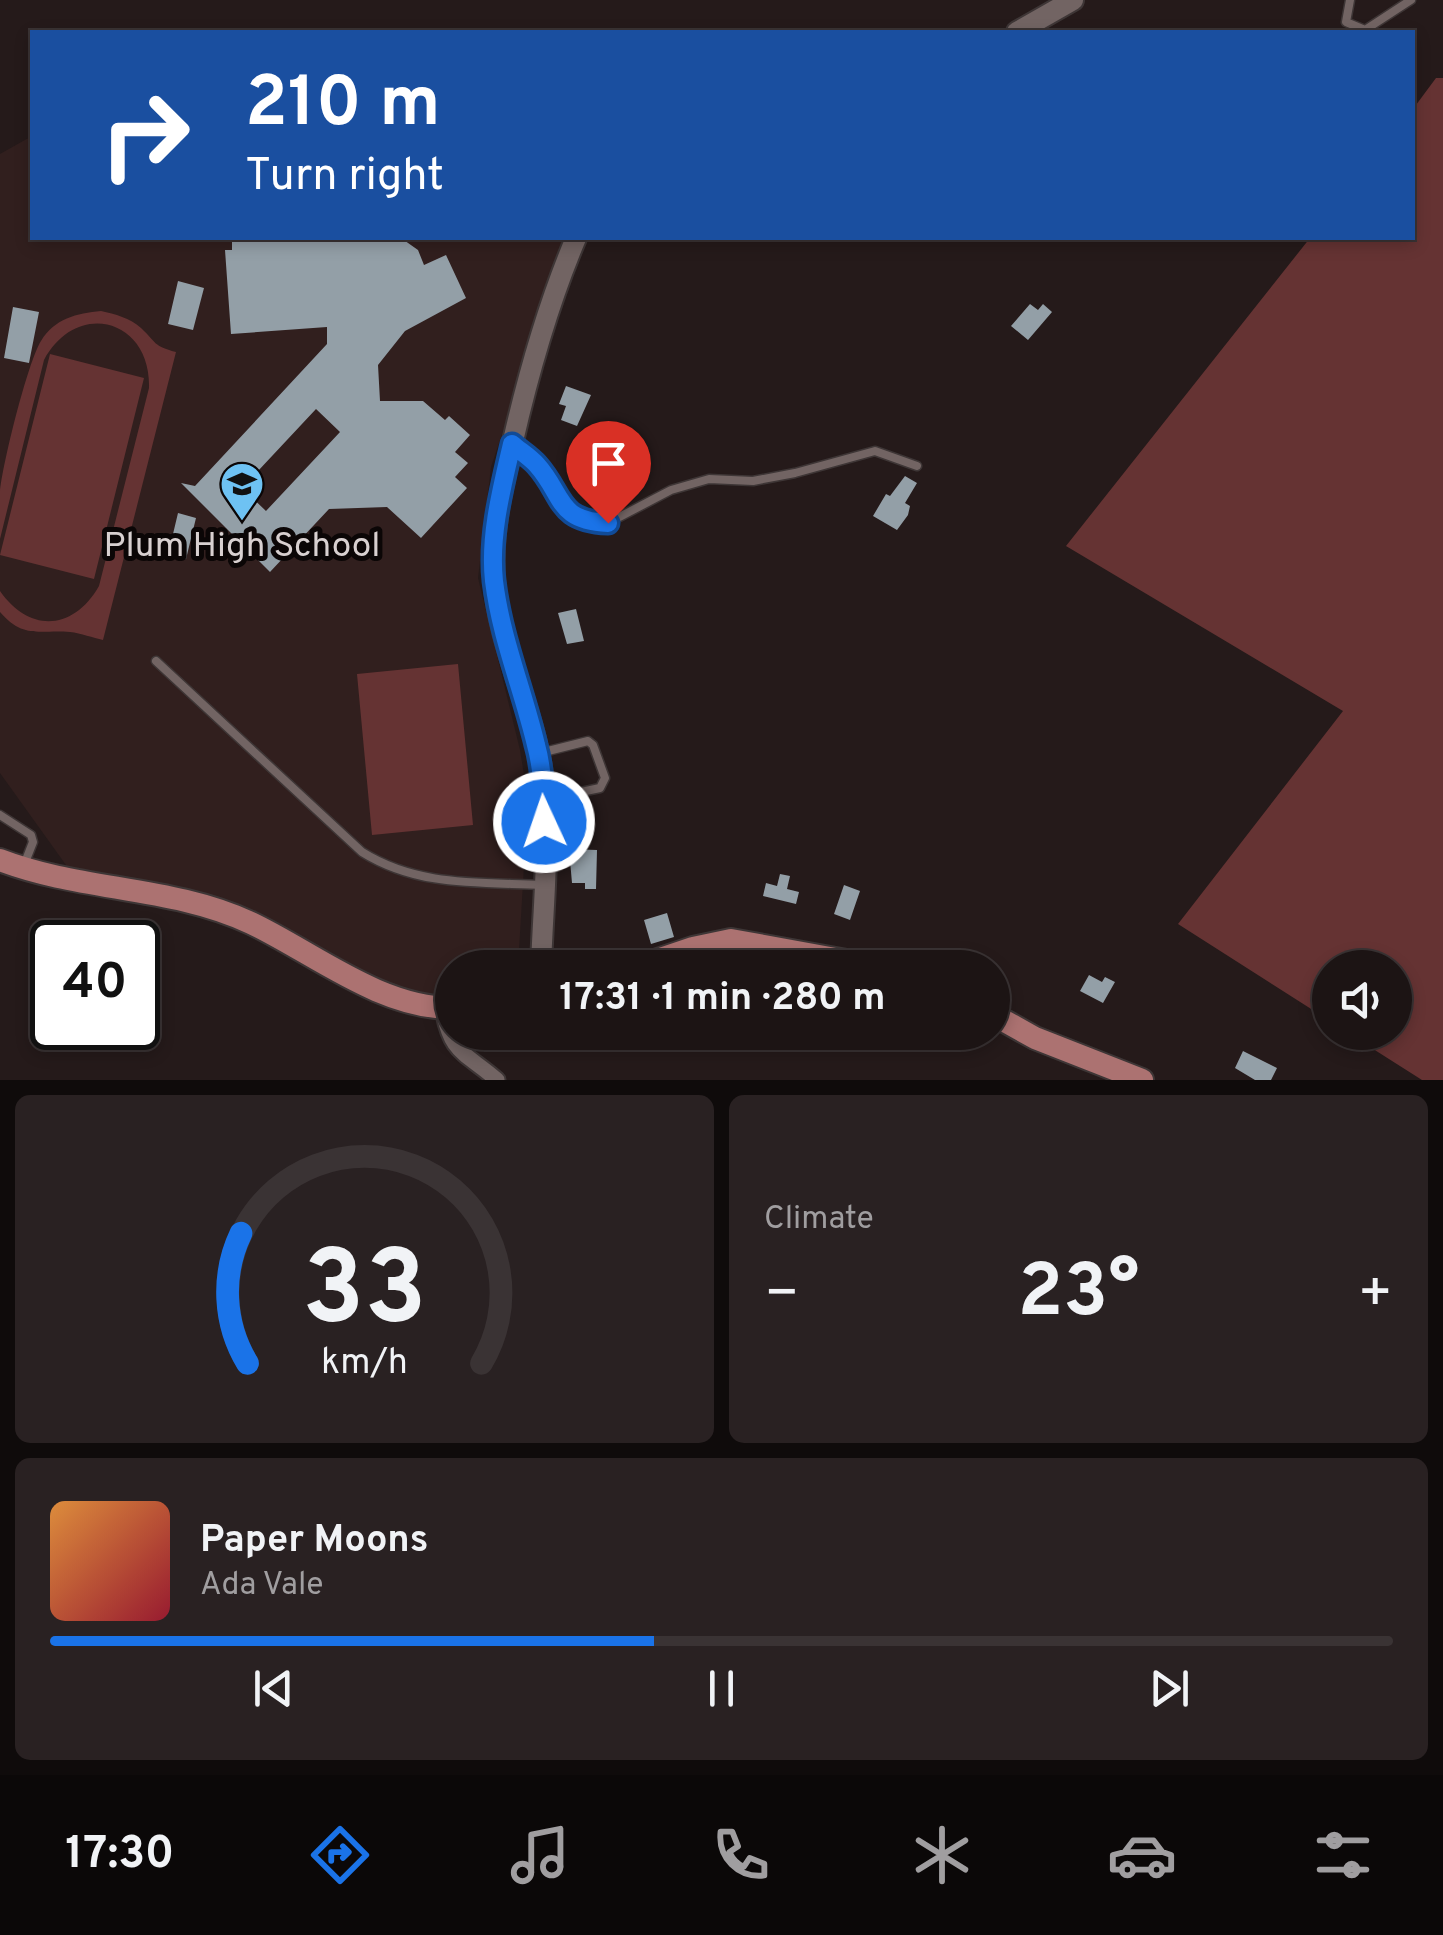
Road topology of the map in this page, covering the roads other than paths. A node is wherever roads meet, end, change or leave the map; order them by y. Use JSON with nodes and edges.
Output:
{"nodes":[{"id":1,"x":1073,"y":0,"type":"edge"},
{"id":2,"x":1350,"y":0,"type":"edge"},
{"id":3,"x":1411,"y":0,"type":"edge"},
{"id":4,"x":1020,"y":30,"type":"edge"},
{"id":5,"x":575,"y":240,"type":"edge"},
{"id":6,"x":512,"y":444,"type":"junction"},
{"id":7,"x":916,"y":466,"type":"dead end"},
{"id":8,"x":156,"y":661,"type":"dead end"},
{"id":9,"x":538,"y":754,"type":"junction"},
{"id":10,"x":543,"y":799,"type":"junction"},
{"id":11,"x":0,"y":814,"type":"edge"},
{"id":12,"x":0,"y":860,"type":"edge"},
{"id":13,"x":22,"y":869,"type":"junction"},
{"id":14,"x":543,"y":885,"type":"junction"},
{"id":15,"x":541,"y":950,"type":"edge"},
{"id":16,"x":687,"y":950,"type":"edge"},
{"id":17,"x":786,"y":950,"type":"edge"},
{"id":18,"x":435,"y":1005,"type":"edge"},
{"id":19,"x":1010,"y":1024,"type":"edge"},
{"id":20,"x":460,"y":1050,"type":"edge"},
{"id":21,"x":497,"y":1080,"type":"edge"},
{"id":22,"x":1142,"y":1080,"type":"edge"}],
"edges":[{"from":1,"to":4,"type":"street"},
{"from":2,"to":3,"type":"lane"},
{"from":5,"to":6,"type":"street"},
{"from":6,"to":7,"type":"lane"},
{"from":6,"to":9,"type":"street"},
{"from":8,"to":14,"type":"lane"},
{"from":9,"to":10,"type":"street"},
{"from":9,"to":10,"type":"lane"},
{"from":10,"to":14,"type":"street"},
{"from":11,"to":13,"type":"lane"},
{"from":12,"to":13,"type":"main road"},
{"from":13,"to":18,"type":"main road"},
{"from":14,"to":15,"type":"street"},
{"from":16,"to":17,"type":"main road"},
{"from":19,"to":22,"type":"main road"},
{"from":20,"to":21,"type":"street"}]}
